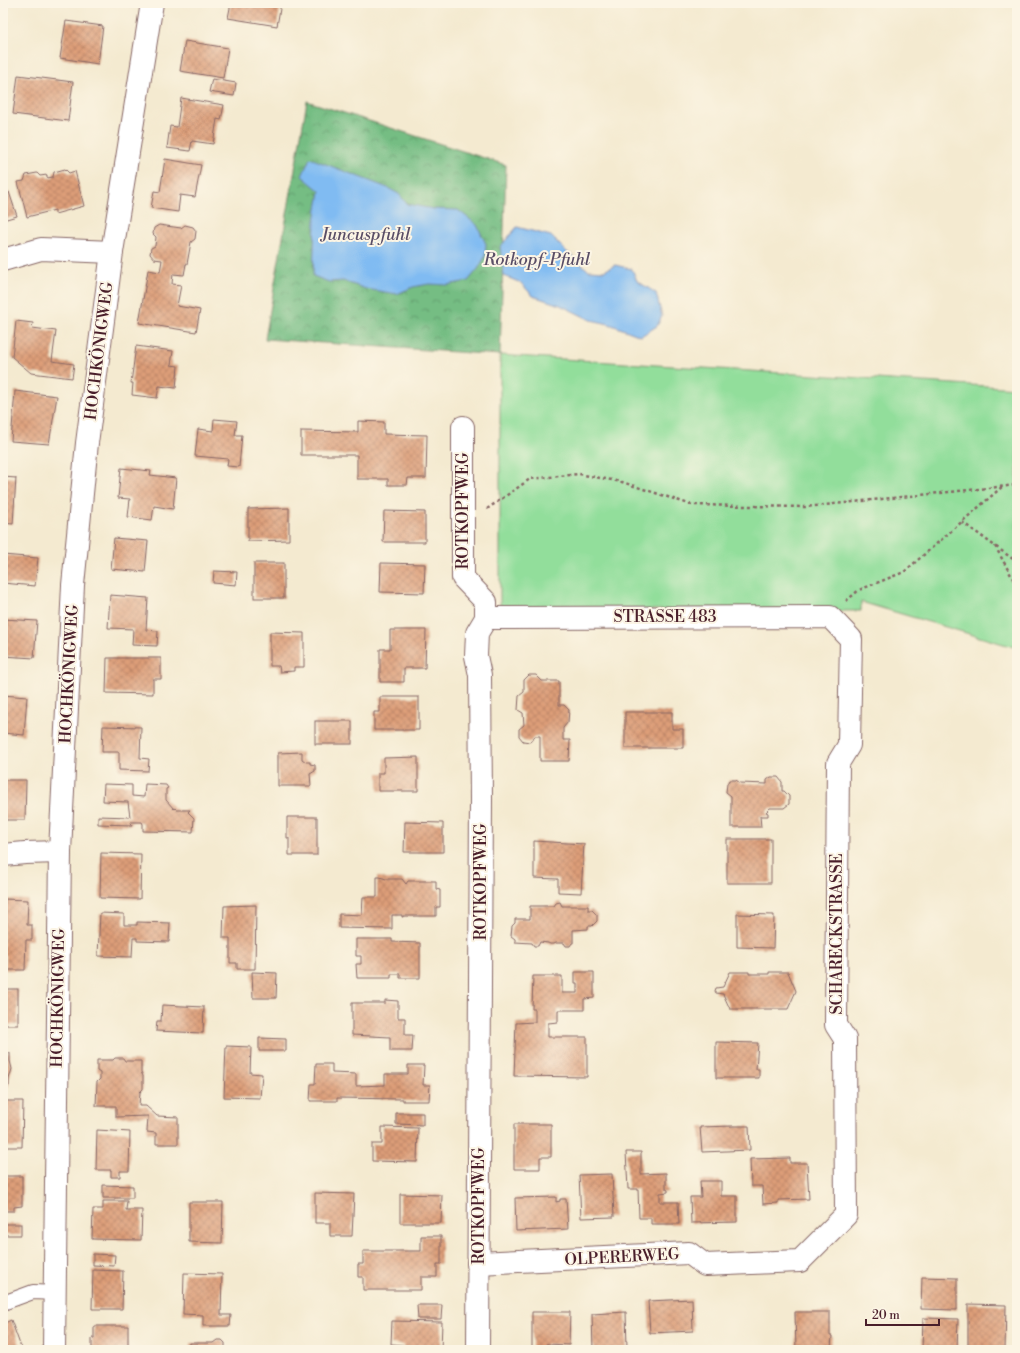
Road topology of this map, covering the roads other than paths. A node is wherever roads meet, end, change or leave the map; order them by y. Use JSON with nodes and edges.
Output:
{"nodes":[{"id":1,"x":152,"y":3,"type":"edge"},
{"id":2,"x":112,"y":252,"type":"junction"},
{"id":3,"x":3,"y":260,"type":"edge"},
{"id":4,"x":463,"y":427,"type":"dead end"},
{"id":5,"x":486,"y":618,"type":"junction"},
{"id":6,"x":841,"y":628,"type":"joint"},
{"id":7,"x":60,"y":852,"type":"junction"},
{"id":8,"x":3,"y":855,"type":"edge"},
{"id":9,"x":825,"y":1237,"type":"joint"},
{"id":10,"x":478,"y":1263,"type":"junction"},
{"id":11,"x":55,"y":1293,"type":"junction"},
{"id":12,"x":3,"y":1303,"type":"edge"},
{"id":13,"x":54,"y":1350,"type":"edge"},
{"id":14,"x":478,"y":1350,"type":"edge"}],
"edges":[{"from":1,"to":2,"type":"street","name":"HOCHKÖNIGWEG"},
{"from":2,"to":3,"type":"street"},
{"from":2,"to":7,"type":"street","name":"HOCHKÖNIGWEG"},
{"from":4,"to":5,"type":"street","name":"ROTKOPFWEG"},
{"from":5,"to":6,"type":"street","name":"STRASSE 483"},
{"from":5,"to":10,"type":"street","name":"ROTKOPFWEG"},
{"from":6,"to":9,"type":"street","name":"SCHARECKSTRASSE"},
{"from":7,"to":8,"type":"street"},
{"from":7,"to":11,"type":"street","name":"HOCHKÖNIGWEG"},
{"from":9,"to":10,"type":"street","name":"OLPERERWEG"},
{"from":10,"to":14,"type":"street","name":"ROTKOPFWEG"},
{"from":11,"to":12,"type":"lane"},
{"from":11,"to":13,"type":"street","name":"HOCHKÖNIGWEG"}]}
